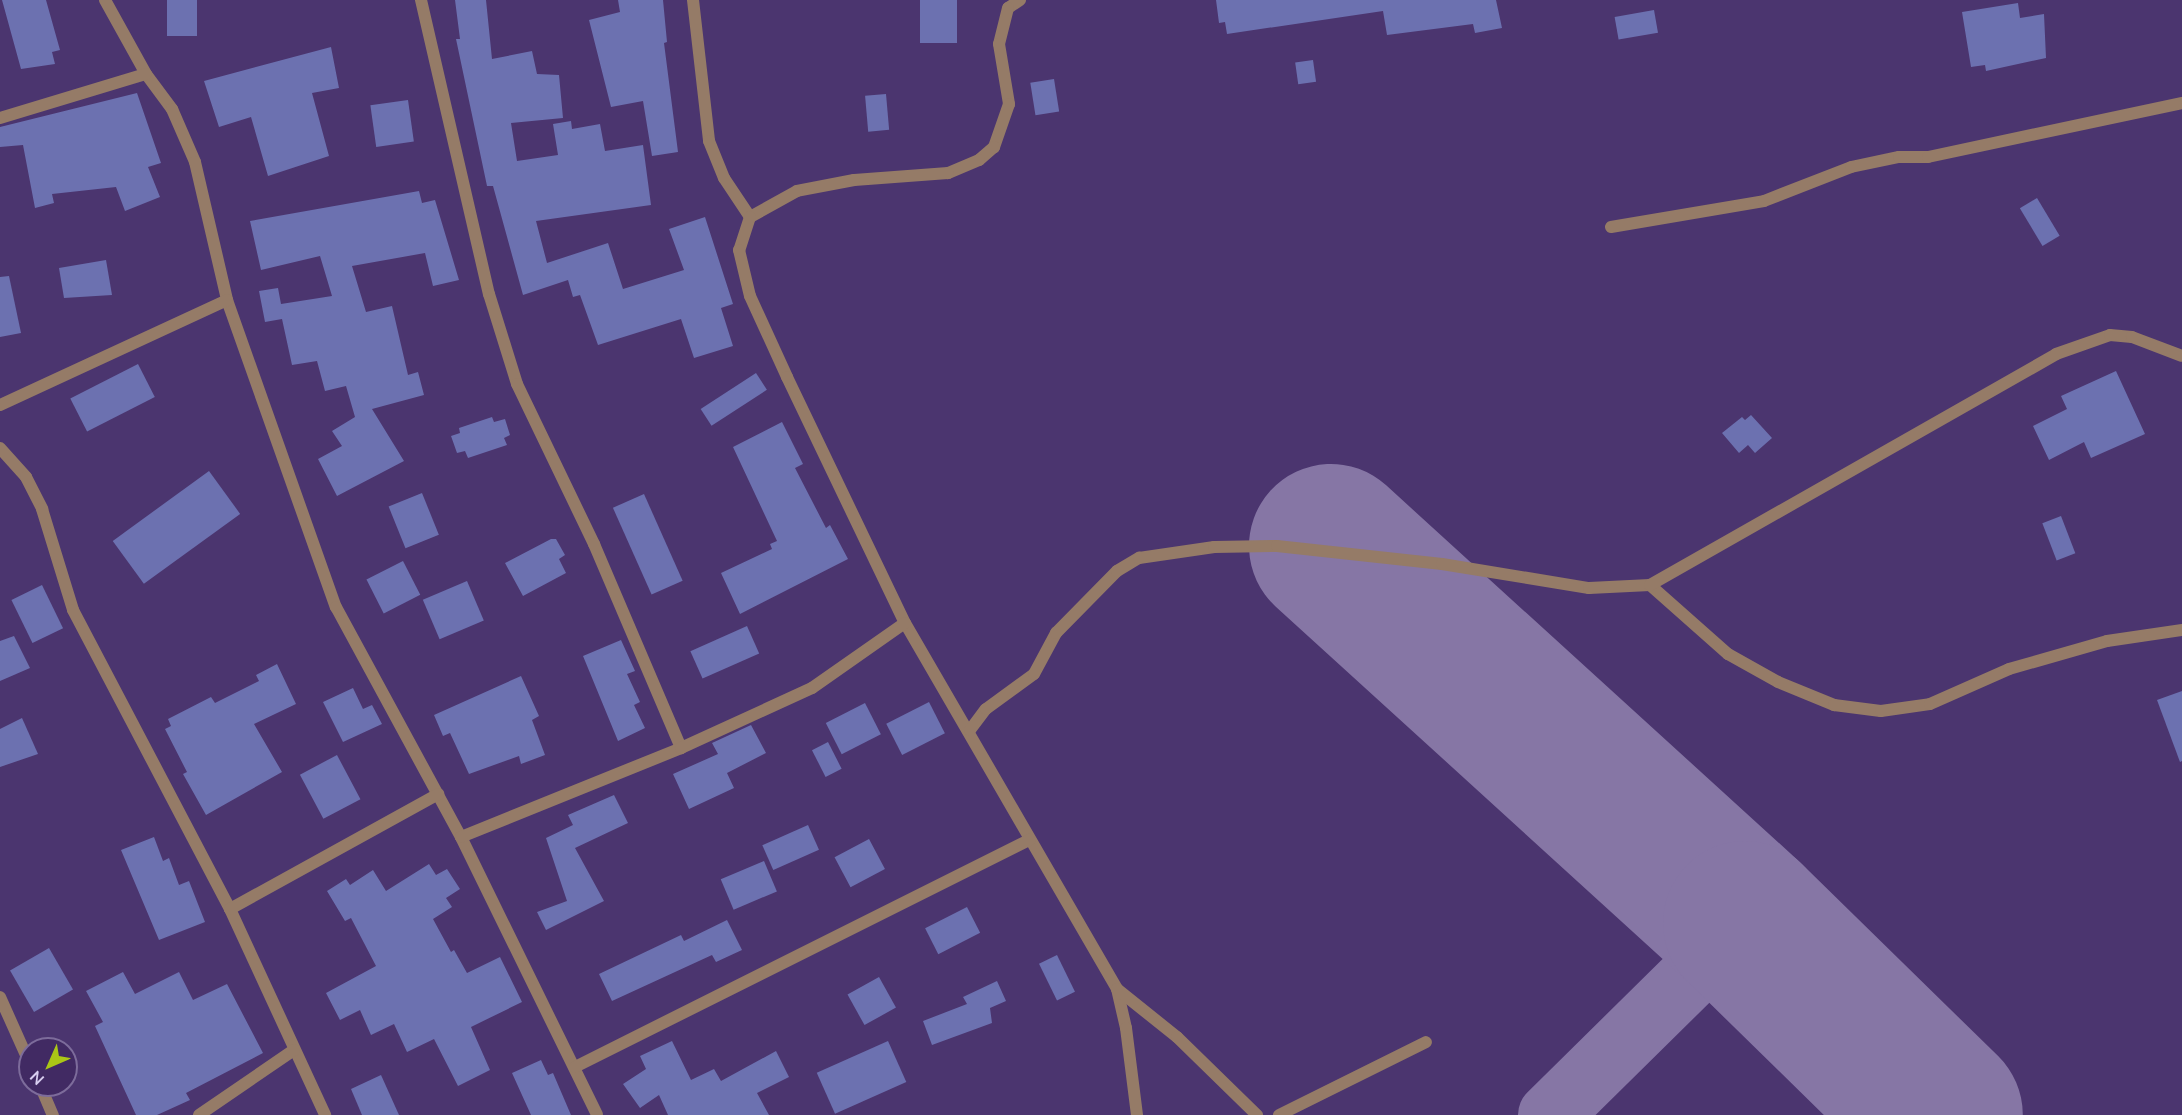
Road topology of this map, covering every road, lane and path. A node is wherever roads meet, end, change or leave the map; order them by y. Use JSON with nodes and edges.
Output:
{"nodes":[{"id":1,"x":105,"y":0,"type":"edge"},
{"id":2,"x":421,"y":0,"type":"edge"},
{"id":3,"x":693,"y":0,"type":"edge"},
{"id":4,"x":1020,"y":0,"type":"edge"},
{"id":5,"x":1007,"y":4,"type":"edge"},
{"id":6,"x":146,"y":74,"type":"junction"},
{"id":7,"x":2182,"y":103,"type":"edge"},
{"id":8,"x":0,"y":118,"type":"edge"},
{"id":9,"x":750,"y":217,"type":"junction"},
{"id":10,"x":1611,"y":227,"type":"dead end"},
{"id":11,"x":227,"y":300,"type":"junction"},
{"id":12,"x":2182,"y":356,"type":"edge"},
{"id":13,"x":0,"y":405,"type":"edge"},
{"id":14,"x":0,"y":448,"type":"edge"},
{"id":15,"x":1650,"y":585,"type":"junction"},
{"id":16,"x":905,"y":623,"type":"junction"},
{"id":17,"x":2182,"y":630,"type":"edge"},
{"id":18,"x":970,"y":730,"type":"junction"},
{"id":19,"x":681,"y":748,"type":"junction"},
{"id":20,"x":438,"y":794,"type":"junction"},
{"id":21,"x":461,"y":837,"type":"junction"},
{"id":22,"x":1029,"y":840,"type":"junction"},
{"id":23,"x":230,"y":909,"type":"junction"},
{"id":24,"x":1117,"y":989,"type":"junction"},
{"id":25,"x":0,"y":998,"type":"edge"},
{"id":26,"x":18,"y":1038,"type":"edge"},
{"id":27,"x":1426,"y":1042,"type":"dead end"},
{"id":28,"x":294,"y":1050,"type":"junction"},
{"id":29,"x":575,"y":1067,"type":"junction"},
{"id":30,"x":45,"y":1097,"type":"edge"},
{"id":31,"x":53,"y":1115,"type":"edge"},
{"id":32,"x":199,"y":1115,"type":"edge"},
{"id":33,"x":325,"y":1115,"type":"edge"},
{"id":34,"x":597,"y":1115,"type":"edge"},
{"id":35,"x":1137,"y":1115,"type":"edge"},
{"id":36,"x":1257,"y":1115,"type":"edge"},
{"id":37,"x":1279,"y":1115,"type":"edge"}],
"edges":[{"from":1,"to":6,"type":"street"},
{"from":2,"to":19,"type":"street"},
{"from":3,"to":9,"type":"street"},
{"from":4,"to":5,"type":"street"},
{"from":5,"to":9,"type":"street"},
{"from":6,"to":8,"type":"street"},
{"from":6,"to":11,"type":"street"},
{"from":7,"to":10,"type":"street"},
{"from":9,"to":16,"type":"street"},
{"from":11,"to":13,"type":"street"},
{"from":11,"to":20,"type":"street"},
{"from":12,"to":15,"type":"street"},
{"from":14,"to":23,"type":"street"},
{"from":15,"to":17,"type":"street"},
{"from":15,"to":18,"type":"street"},
{"from":16,"to":18,"type":"street"},
{"from":16,"to":19,"type":"street"},
{"from":18,"to":22,"type":"street"},
{"from":19,"to":21,"type":"street"},
{"from":20,"to":21,"type":"street"},
{"from":20,"to":23,"type":"street"},
{"from":21,"to":29,"type":"street"},
{"from":22,"to":24,"type":"street"},
{"from":22,"to":29,"type":"street"},
{"from":23,"to":28,"type":"street"},
{"from":24,"to":35,"type":"street"},
{"from":24,"to":36,"type":"street"},
{"from":25,"to":26,"type":"street"},
{"from":27,"to":37,"type":"street"},
{"from":28,"to":32,"type":"street"},
{"from":28,"to":33,"type":"street"},
{"from":29,"to":34,"type":"street"},
{"from":30,"to":31,"type":"street"}]}
